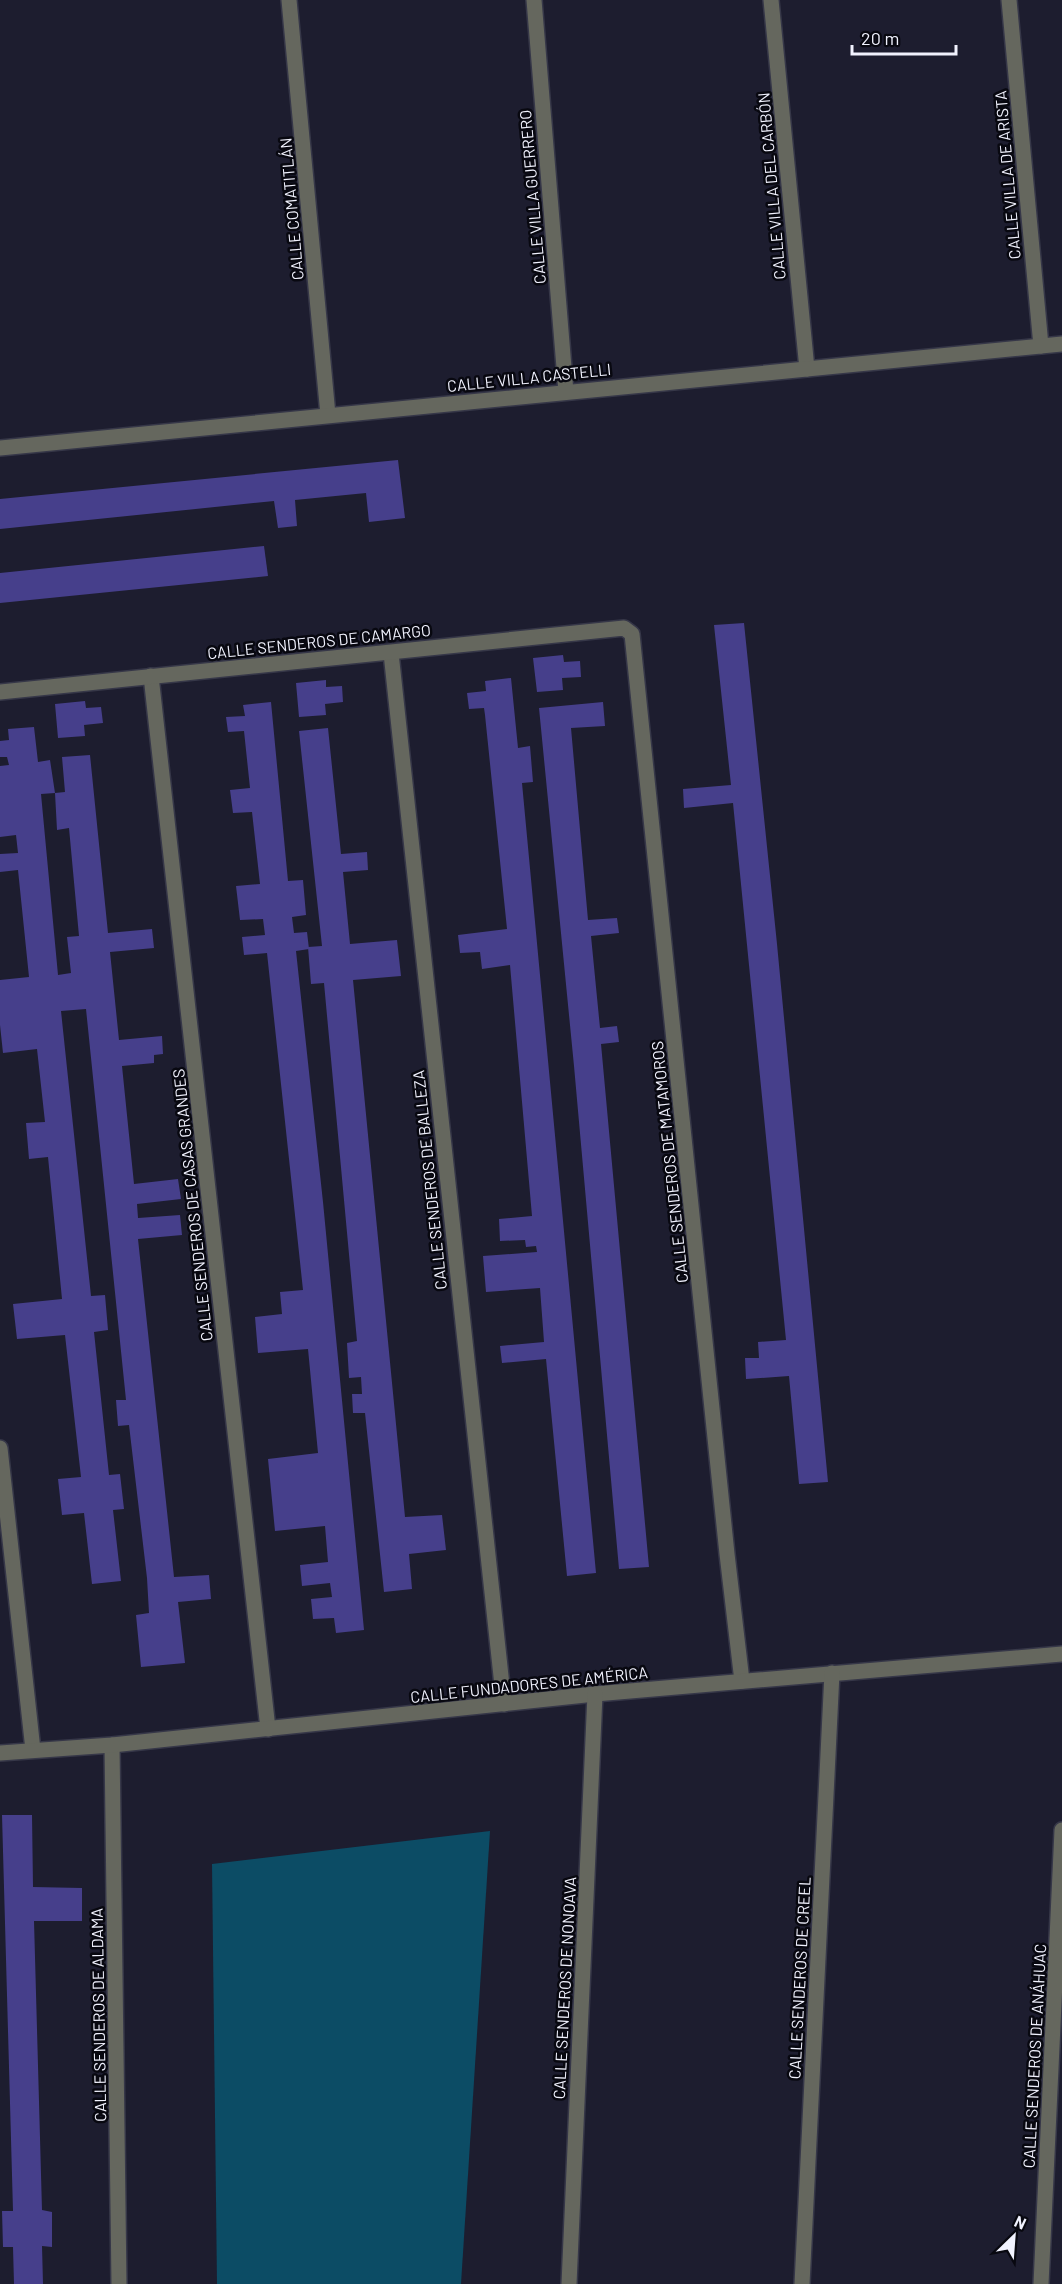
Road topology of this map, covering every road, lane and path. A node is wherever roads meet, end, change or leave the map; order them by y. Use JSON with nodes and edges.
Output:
{"nodes":[{"id":1,"x":289,"y":0,"type":"edge"},
{"id":2,"x":534,"y":0,"type":"edge"},
{"id":3,"x":771,"y":0,"type":"edge"},
{"id":4,"x":1009,"y":0,"type":"edge"},
{"id":5,"x":1062,"y":344,"type":"edge"},
{"id":6,"x":1041,"y":346,"type":"junction"},
{"id":7,"x":807,"y":369,"type":"junction"},
{"id":8,"x":566,"y":392,"type":"junction"},
{"id":9,"x":328,"y":415,"type":"junction"},
{"id":10,"x":0,"y":448,"type":"edge"},
{"id":11,"x":634,"y":640,"type":"joint"},
{"id":12,"x":391,"y":653,"type":"junction"},
{"id":13,"x":151,"y":676,"type":"junction"},
{"id":14,"x":0,"y":692,"type":"edge"},
{"id":15,"x":0,"y":1448,"type":"edge"},
{"id":16,"x":1062,"y":1654,"type":"edge"},
{"id":17,"x":832,"y":1673,"type":"junction"},
{"id":18,"x":741,"y":1681,"type":"junction"},
{"id":19,"x":595,"y":1694,"type":"junction"},
{"id":20,"x":504,"y":1704,"type":"junction"},
{"id":21,"x":268,"y":1729,"type":"junction"},
{"id":22,"x":112,"y":1745,"type":"junction"},
{"id":23,"x":33,"y":1750,"type":"junction"},
{"id":24,"x":0,"y":1753,"type":"edge"},
{"id":25,"x":1062,"y":1830,"type":"edge"},
{"id":26,"x":119,"y":2284,"type":"edge"},
{"id":27,"x":569,"y":2284,"type":"edge"},
{"id":28,"x":802,"y":2284,"type":"edge"},
{"id":29,"x":1041,"y":2284,"type":"edge"}],
"edges":[{"from":1,"to":9,"type":"street","name":"CALLE COMATITLÁN"},
{"from":2,"to":8,"type":"street","name":"CALLE VILLA GUERRERO"},
{"from":3,"to":7,"type":"street","name":"CALLE VILLA DEL CARBÓN"},
{"from":4,"to":6,"type":"street","name":"CALLE VILLA DE ARISTA"},
{"from":5,"to":6,"type":"street","name":"CALLE VILLA CASTELLI"},
{"from":6,"to":7,"type":"street","name":"CALLE VILLA CASTELLI"},
{"from":7,"to":8,"type":"street","name":"CALLE VILLA CASTELLI"},
{"from":8,"to":9,"type":"street","name":"CALLE VILLA CASTELLI"},
{"from":9,"to":10,"type":"street","name":"CALLE VILLA CASTELLI"},
{"from":11,"to":12,"type":"street","name":"CALLE SENDEROS DE CAMARGO"},
{"from":11,"to":18,"type":"street","name":"CALLE SENDEROS DE MATAMOROS"},
{"from":12,"to":13,"type":"street","name":"CALLE SENDEROS DE CAMARGO"},
{"from":12,"to":20,"type":"street","name":"CALLE SENDEROS DE BALLEZA"},
{"from":13,"to":14,"type":"street","name":"CALLE SENDEROS DE CAMARGO"},
{"from":13,"to":21,"type":"street","name":"CALLE SENDEROS DE CASAS GRANDES"},
{"from":15,"to":23,"type":"street"},
{"from":16,"to":17,"type":"street","name":"CALLE FUNDADORES DE AMÉRICA"},
{"from":17,"to":18,"type":"street","name":"CALLE FUNDADORES DE AMÉRICA"},
{"from":17,"to":28,"type":"street","name":"CALLE SENDEROS DE CREEL"},
{"from":18,"to":19,"type":"street","name":"CALLE FUNDADORES DE AMÉRICA"},
{"from":19,"to":20,"type":"street","name":"CALLE FUNDADORES DE AMÉRICA"},
{"from":19,"to":27,"type":"street","name":"CALLE SENDEROS DE NONOAVA"},
{"from":20,"to":21,"type":"street","name":"CALLE FUNDADORES DE AMÉRICA"},
{"from":21,"to":22,"type":"street","name":"CALLE FUNDADORES DE AMÉRICA"},
{"from":22,"to":23,"type":"street","name":"CALLE FUNDADORES DE AMÉRICA"},
{"from":22,"to":26,"type":"street","name":"CALLE SENDEROS DE ALDAMA"},
{"from":23,"to":24,"type":"street","name":"CALLE FUNDADORES DE AMÉRICA"},
{"from":25,"to":29,"type":"street","name":"CALLE SENDEROS DE ANÁHUAC"}]}
